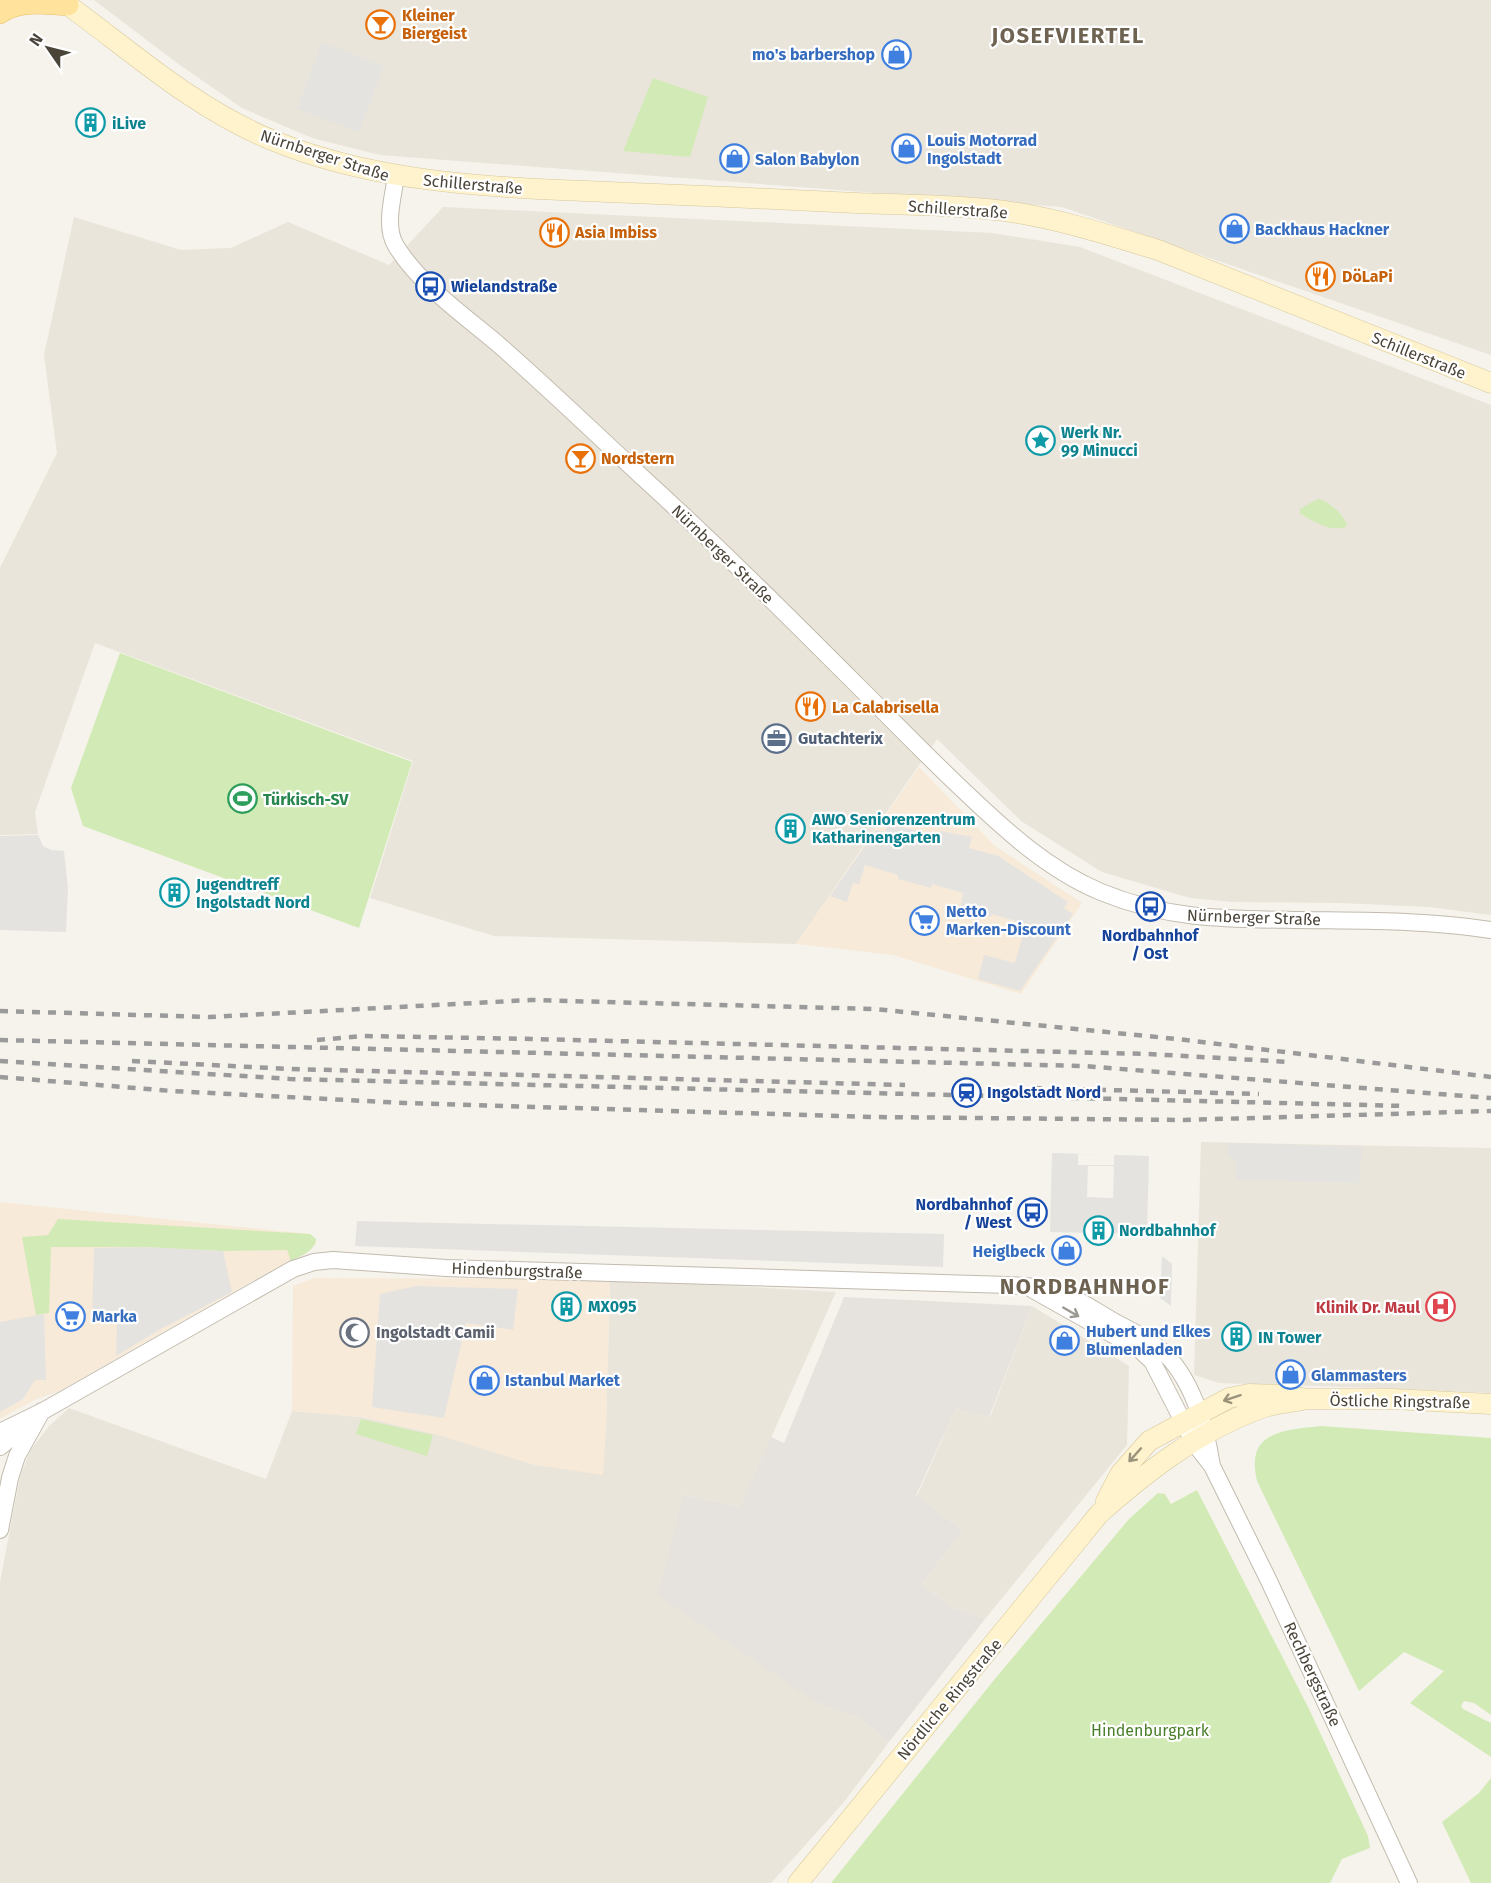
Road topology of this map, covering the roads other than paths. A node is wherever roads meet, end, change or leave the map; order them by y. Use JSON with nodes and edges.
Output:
{"nodes":[{"id":1,"x":64,"y":3,"type":"edge"},
{"id":2,"x":0,"y":13,"type":"edge"},
{"id":3,"x":396,"y":176,"type":"junction"},
{"id":4,"x":1491,"y":383,"type":"edge"},
{"id":5,"x":1491,"y":930,"type":"edge"},
{"id":6,"x":1309,"y":1399,"type":"junction"},
{"id":7,"x":1491,"y":1404,"type":"edge"},
{"id":8,"x":43,"y":1411,"type":"junction"},
{"id":9,"x":1191,"y":1418,"type":"junction"},
{"id":10,"x":0,"y":1432,"type":"edge"},
{"id":11,"x":1200,"y":1439,"type":"junction"},
{"id":12,"x":0,"y":1448,"type":"edge"},
{"id":13,"x":1099,"y":1514,"type":"junction"},
{"id":14,"x":0,"y":1530,"type":"edge"},
{"id":15,"x":798,"y":1883,"type":"edge"},
{"id":16,"x":1409,"y":1883,"type":"edge"}],
"edges":[{"from":1,"to":2,"type":"main road"},
{"from":1,"to":3,"type":"main road","name":"Nürnberger Straße"},
{"from":3,"to":4,"type":"main road","name":"Schillerstraße"},
{"from":3,"to":5,"type":"street","name":"Nürnberger Straße"},
{"from":6,"to":7,"type":"main road","name":"Östliche Ringstraße"},
{"from":6,"to":9,"type":"main road","name":"Östliche Ringstraße","one_way":true},
{"from":6,"to":11,"type":"main road","name":"Östliche Ringstraße"},
{"from":8,"to":9,"type":"street","name":"Hindenburgstraße"},
{"from":8,"to":10,"type":"street","name":"Hindenburgstraße"},
{"from":8,"to":12,"type":"street","name":"Hindenburgstraße"},
{"from":8,"to":14,"type":"street","name":"Hindenburgstraße"},
{"from":9,"to":11,"type":"street","name":"Hindenburgstraße"},
{"from":9,"to":13,"type":"main road","name":"Nördliche Ringstraße","one_way":true},
{"from":11,"to":13,"type":"main road","name":"Nördliche Ringstraße"},
{"from":11,"to":16,"type":"street","name":"Rechbergstraße"},
{"from":13,"to":15,"type":"main road","name":"Nördliche Ringstraße"}]}
